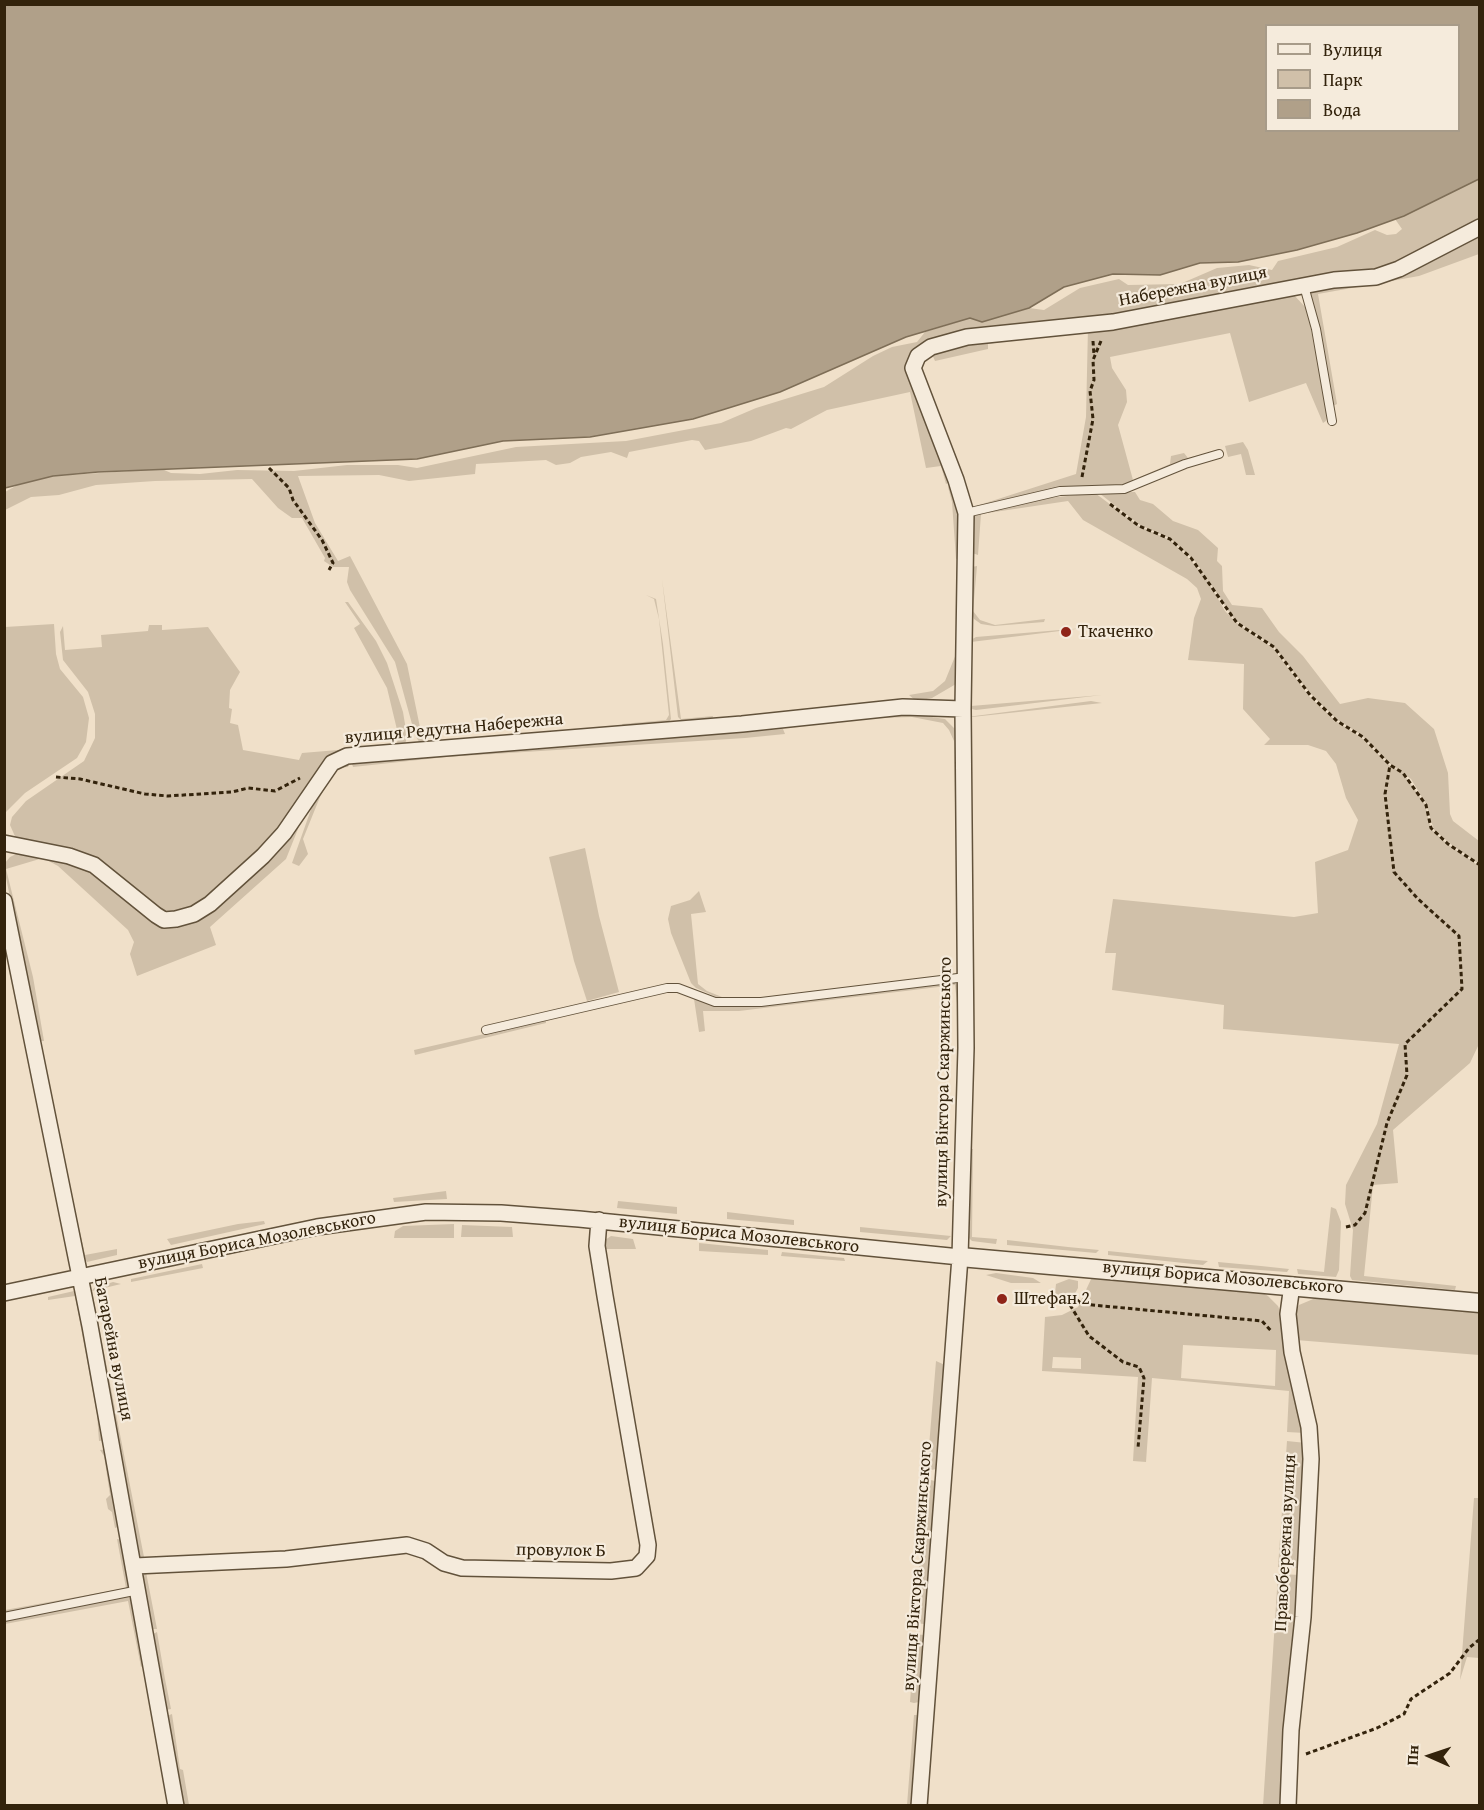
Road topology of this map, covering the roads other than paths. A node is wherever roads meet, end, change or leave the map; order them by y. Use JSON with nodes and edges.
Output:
{"nodes":[{"id":1,"x":1479,"y":227,"type":"edge"},
{"id":2,"x":1304,"y":286,"type":"junction"},
{"id":3,"x":913,"y":368,"type":"joint"},
{"id":4,"x":1332,"y":421,"type":"dead end"},
{"id":5,"x":1220,"y":454,"type":"dead end"},
{"id":6,"x":966,"y":513,"type":"junction"},
{"id":7,"x":963,"y":709,"type":"junction"},
{"id":8,"x":4,"y":843,"type":"edge"},
{"id":9,"x":4,"y":901,"type":"edge"},
{"id":10,"x":966,"y":977,"type":"junction"},
{"id":11,"x":486,"y":1030,"type":"dead end"},
{"id":12,"x":599,"y":1220,"type":"junction"},
{"id":13,"x":960,"y":1257,"type":"junction"},
{"id":14,"x":80,"y":1276,"type":"junction"},
{"id":15,"x":1292,"y":1285,"type":"junction"},
{"id":16,"x":4,"y":1293,"type":"edge"},
{"id":17,"x":1479,"y":1303,"type":"edge"},
{"id":18,"x":135,"y":1566,"type":"junction"},
{"id":19,"x":138,"y":1590,"type":"junction"},
{"id":20,"x":4,"y":1617,"type":"edge"},
{"id":21,"x":176,"y":1806,"type":"edge"},
{"id":22,"x":919,"y":1806,"type":"edge"},
{"id":23,"x":1288,"y":1806,"type":"edge"}],
"edges":[{"from":1,"to":2,"type":"street","name":"Набережна вулиця"},
{"from":2,"to":3,"type":"street","name":"Набережна вулиця"},
{"from":2,"to":4,"type":"lane"},
{"from":3,"to":6,"type":"street","name":"вулиця Віктора Скаржинського"},
{"from":5,"to":6,"type":"lane"},
{"from":6,"to":7,"type":"street","name":"вулиця Віктора Скаржинського"},
{"from":7,"to":8,"type":"street","name":"вулиця Редутна Набережна"},
{"from":7,"to":10,"type":"street","name":"вулиця Віктора Скаржинського"},
{"from":9,"to":14,"type":"street","name":"Батарейна вулиця"},
{"from":10,"to":11,"type":"lane"},
{"from":10,"to":13,"type":"street","name":"вулиця Віктора Скаржинського"},
{"from":12,"to":13,"type":"street","name":"вулиця Бориса Мозолевського"},
{"from":12,"to":14,"type":"street","name":"вулиця Бориса Мозолевського"},
{"from":12,"to":18,"type":"street","name":"провулок Б"},
{"from":13,"to":15,"type":"street","name":"вулиця Бориса Мозолевського"},
{"from":13,"to":22,"type":"street","name":"вулиця Віктора Скаржинського"},
{"from":14,"to":16,"type":"street","name":"вулиця Бориса Мозолевського"},
{"from":14,"to":18,"type":"street","name":"Батарейна вулиця"},
{"from":15,"to":17,"type":"street","name":"вулиця Бориса Мозолевського"},
{"from":15,"to":23,"type":"street","name":"Правобережна вулиця"},
{"from":18,"to":19,"type":"street","name":"Батарейна вулиця"},
{"from":19,"to":20,"type":"lane"},
{"from":19,"to":21,"type":"street","name":"Батарейна вулиця"}]}
